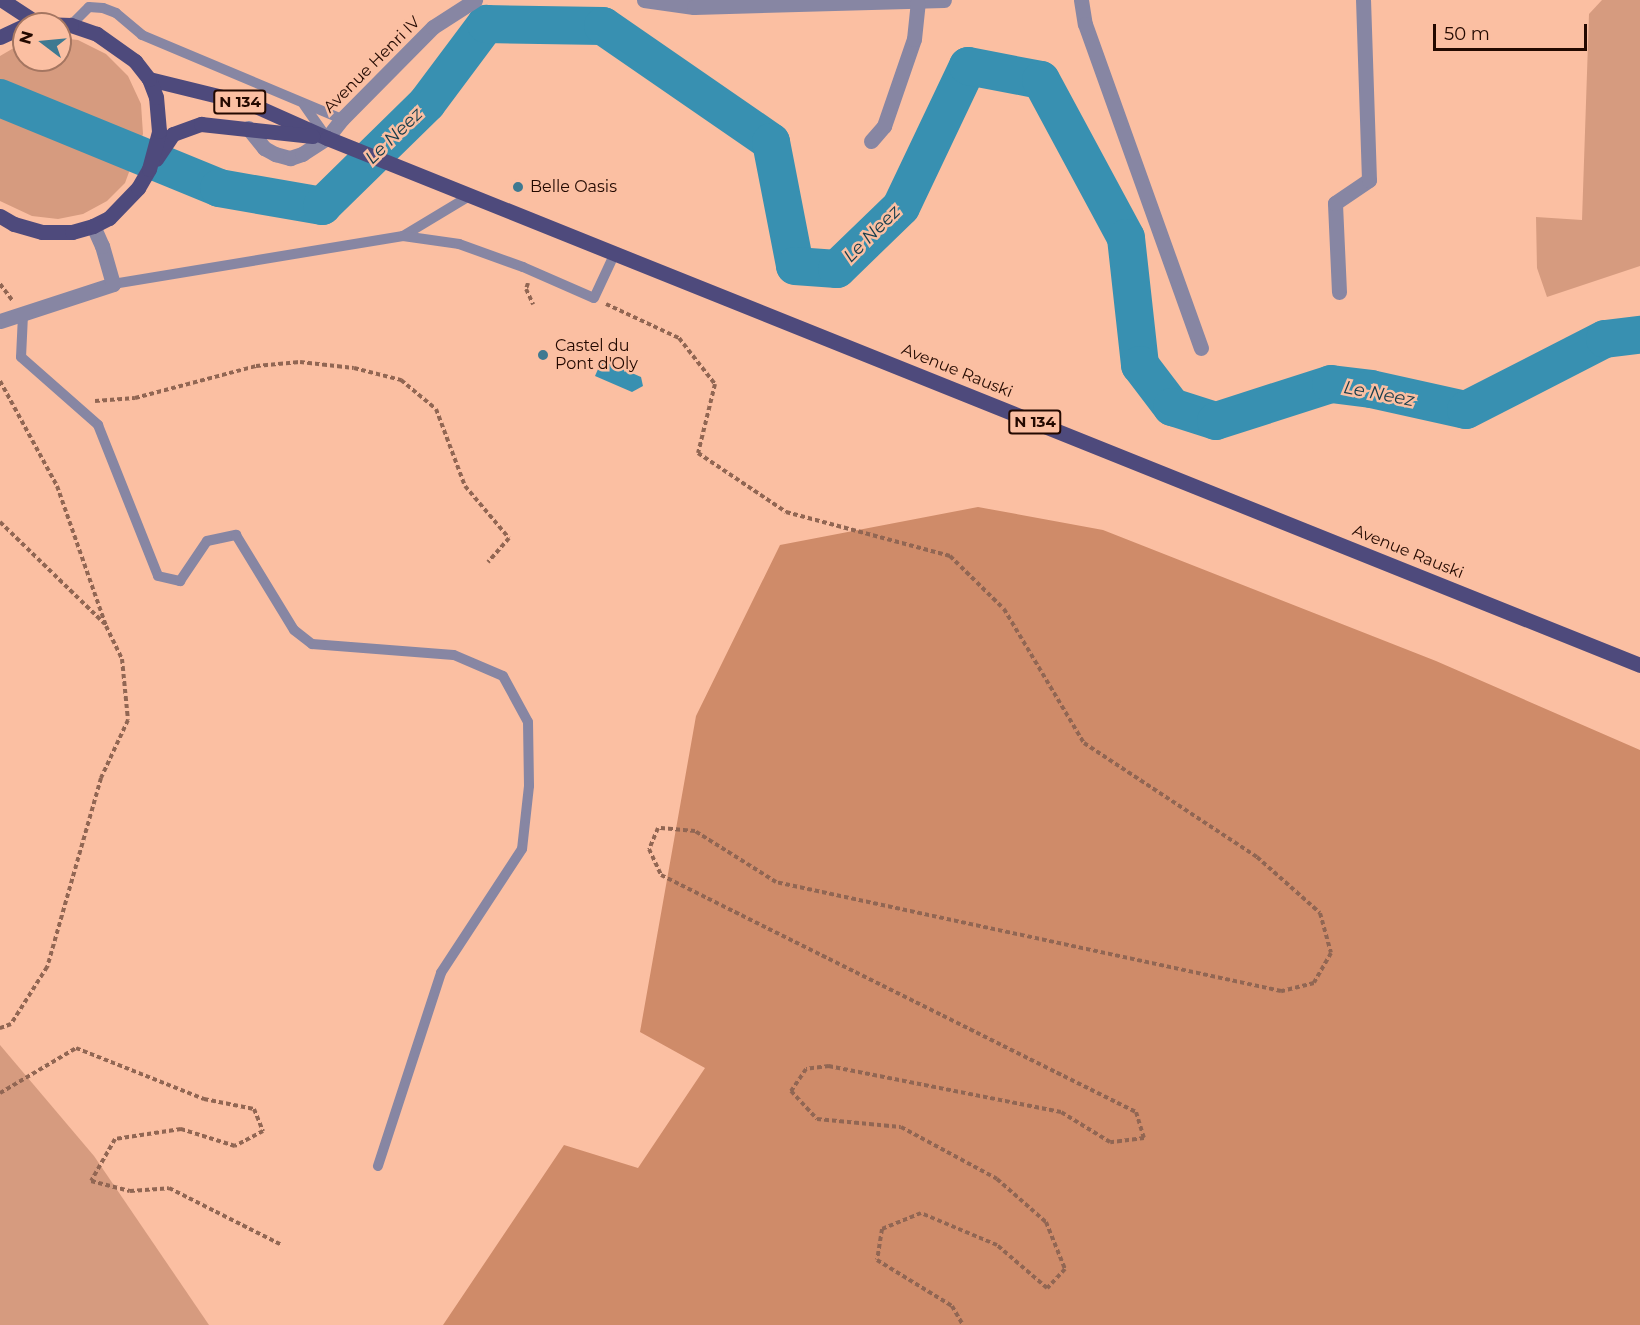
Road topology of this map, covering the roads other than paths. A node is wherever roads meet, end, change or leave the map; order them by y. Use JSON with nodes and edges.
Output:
{"nodes":[{"id":1,"x":2,"y":0,"type":"edge"},
{"id":2,"x":475,"y":0,"type":"edge"},
{"id":3,"x":645,"y":0,"type":"edge"},
{"id":4,"x":944,"y":0,"type":"edge"},
{"id":5,"x":1081,"y":0,"type":"edge"},
{"id":6,"x":1363,"y":0,"type":"edge"},
{"id":7,"x":918,"y":1,"type":"edge"},
{"id":8,"x":16,"y":12,"type":"edge"},
{"id":9,"x":72,"y":24,"type":"edge"},
{"id":10,"x":72,"y":25,"type":"edge"},
{"id":11,"x":149,"y":79,"type":"junction"},
{"id":12,"x":304,"y":105,"type":"junction"},
{"id":13,"x":342,"y":119,"type":"junction"},
{"id":14,"x":249,"y":129,"type":"junction"},
{"id":15,"x":327,"y":138,"type":"junction"},
{"id":16,"x":871,"y":141,"type":"dead end"},
{"id":17,"x":149,"y":168,"type":"junction"},
{"id":18,"x":471,"y":195,"type":"junction"},
{"id":19,"x":0,"y":216,"type":"edge"},
{"id":20,"x":7,"y":226,"type":"edge"},
{"id":21,"x":93,"y":226,"type":"junction"},
{"id":22,"x":403,"y":236,"type":"junction"},
{"id":23,"x":615,"y":254,"type":"junction"},
{"id":24,"x":113,"y":284,"type":"junction"},
{"id":25,"x":1339,"y":292,"type":"dead end"},
{"id":26,"x":23,"y":315,"type":"junction"},
{"id":27,"x":0,"y":321,"type":"edge"},
{"id":28,"x":1201,"y":348,"type":"dead end"},
{"id":29,"x":1640,"y":665,"type":"edge"},
{"id":30,"x":378,"y":1166,"type":"dead end"}],
"edges":[{"from":1,"to":8,"type":"main road"},
{"from":2,"to":13,"type":"street","name":"Avenue Henri IV"},
{"from":3,"to":7,"type":"street"},
{"from":4,"to":7,"type":"street"},
{"from":5,"to":28,"type":"street"},
{"from":6,"to":25,"type":"street"},
{"from":7,"to":16,"type":"street"},
{"from":9,"to":12,"type":"lane"},
{"from":10,"to":11,"type":"main road"},
{"from":11,"to":15,"type":"main road","name":"Avenue Rauski","number":"N 134"},
{"from":11,"to":17,"type":"main road"},
{"from":12,"to":13,"type":"lane"},
{"from":12,"to":15,"type":"lane"},
{"from":13,"to":15,"type":"street","name":"Avenue Henri IV"},
{"from":14,"to":15,"type":"main road","name":"Avenue Rauski","number":"N 134"},
{"from":14,"to":15,"type":"street"},
{"from":14,"to":17,"type":"main road","name":"Avenue Rauski","number":"N 134"},
{"from":15,"to":18,"type":"main road","name":"Avenue Rauski","number":"N 134"},
{"from":17,"to":21,"type":"main road"},
{"from":18,"to":22,"type":"lane"},
{"from":18,"to":23,"type":"main road","name":"Avenue Rauski","number":"N 134"},
{"from":19,"to":20,"type":"main road"},
{"from":20,"to":21,"type":"main road"},
{"from":21,"to":24,"type":"street"},
{"from":22,"to":23,"type":"lane"},
{"from":22,"to":24,"type":"lane"},
{"from":23,"to":29,"type":"main road","name":"Avenue Rauski","number":"N 134"},
{"from":24,"to":26,"type":"street"},
{"from":26,"to":27,"type":"street"},
{"from":26,"to":30,"type":"lane"}]}
